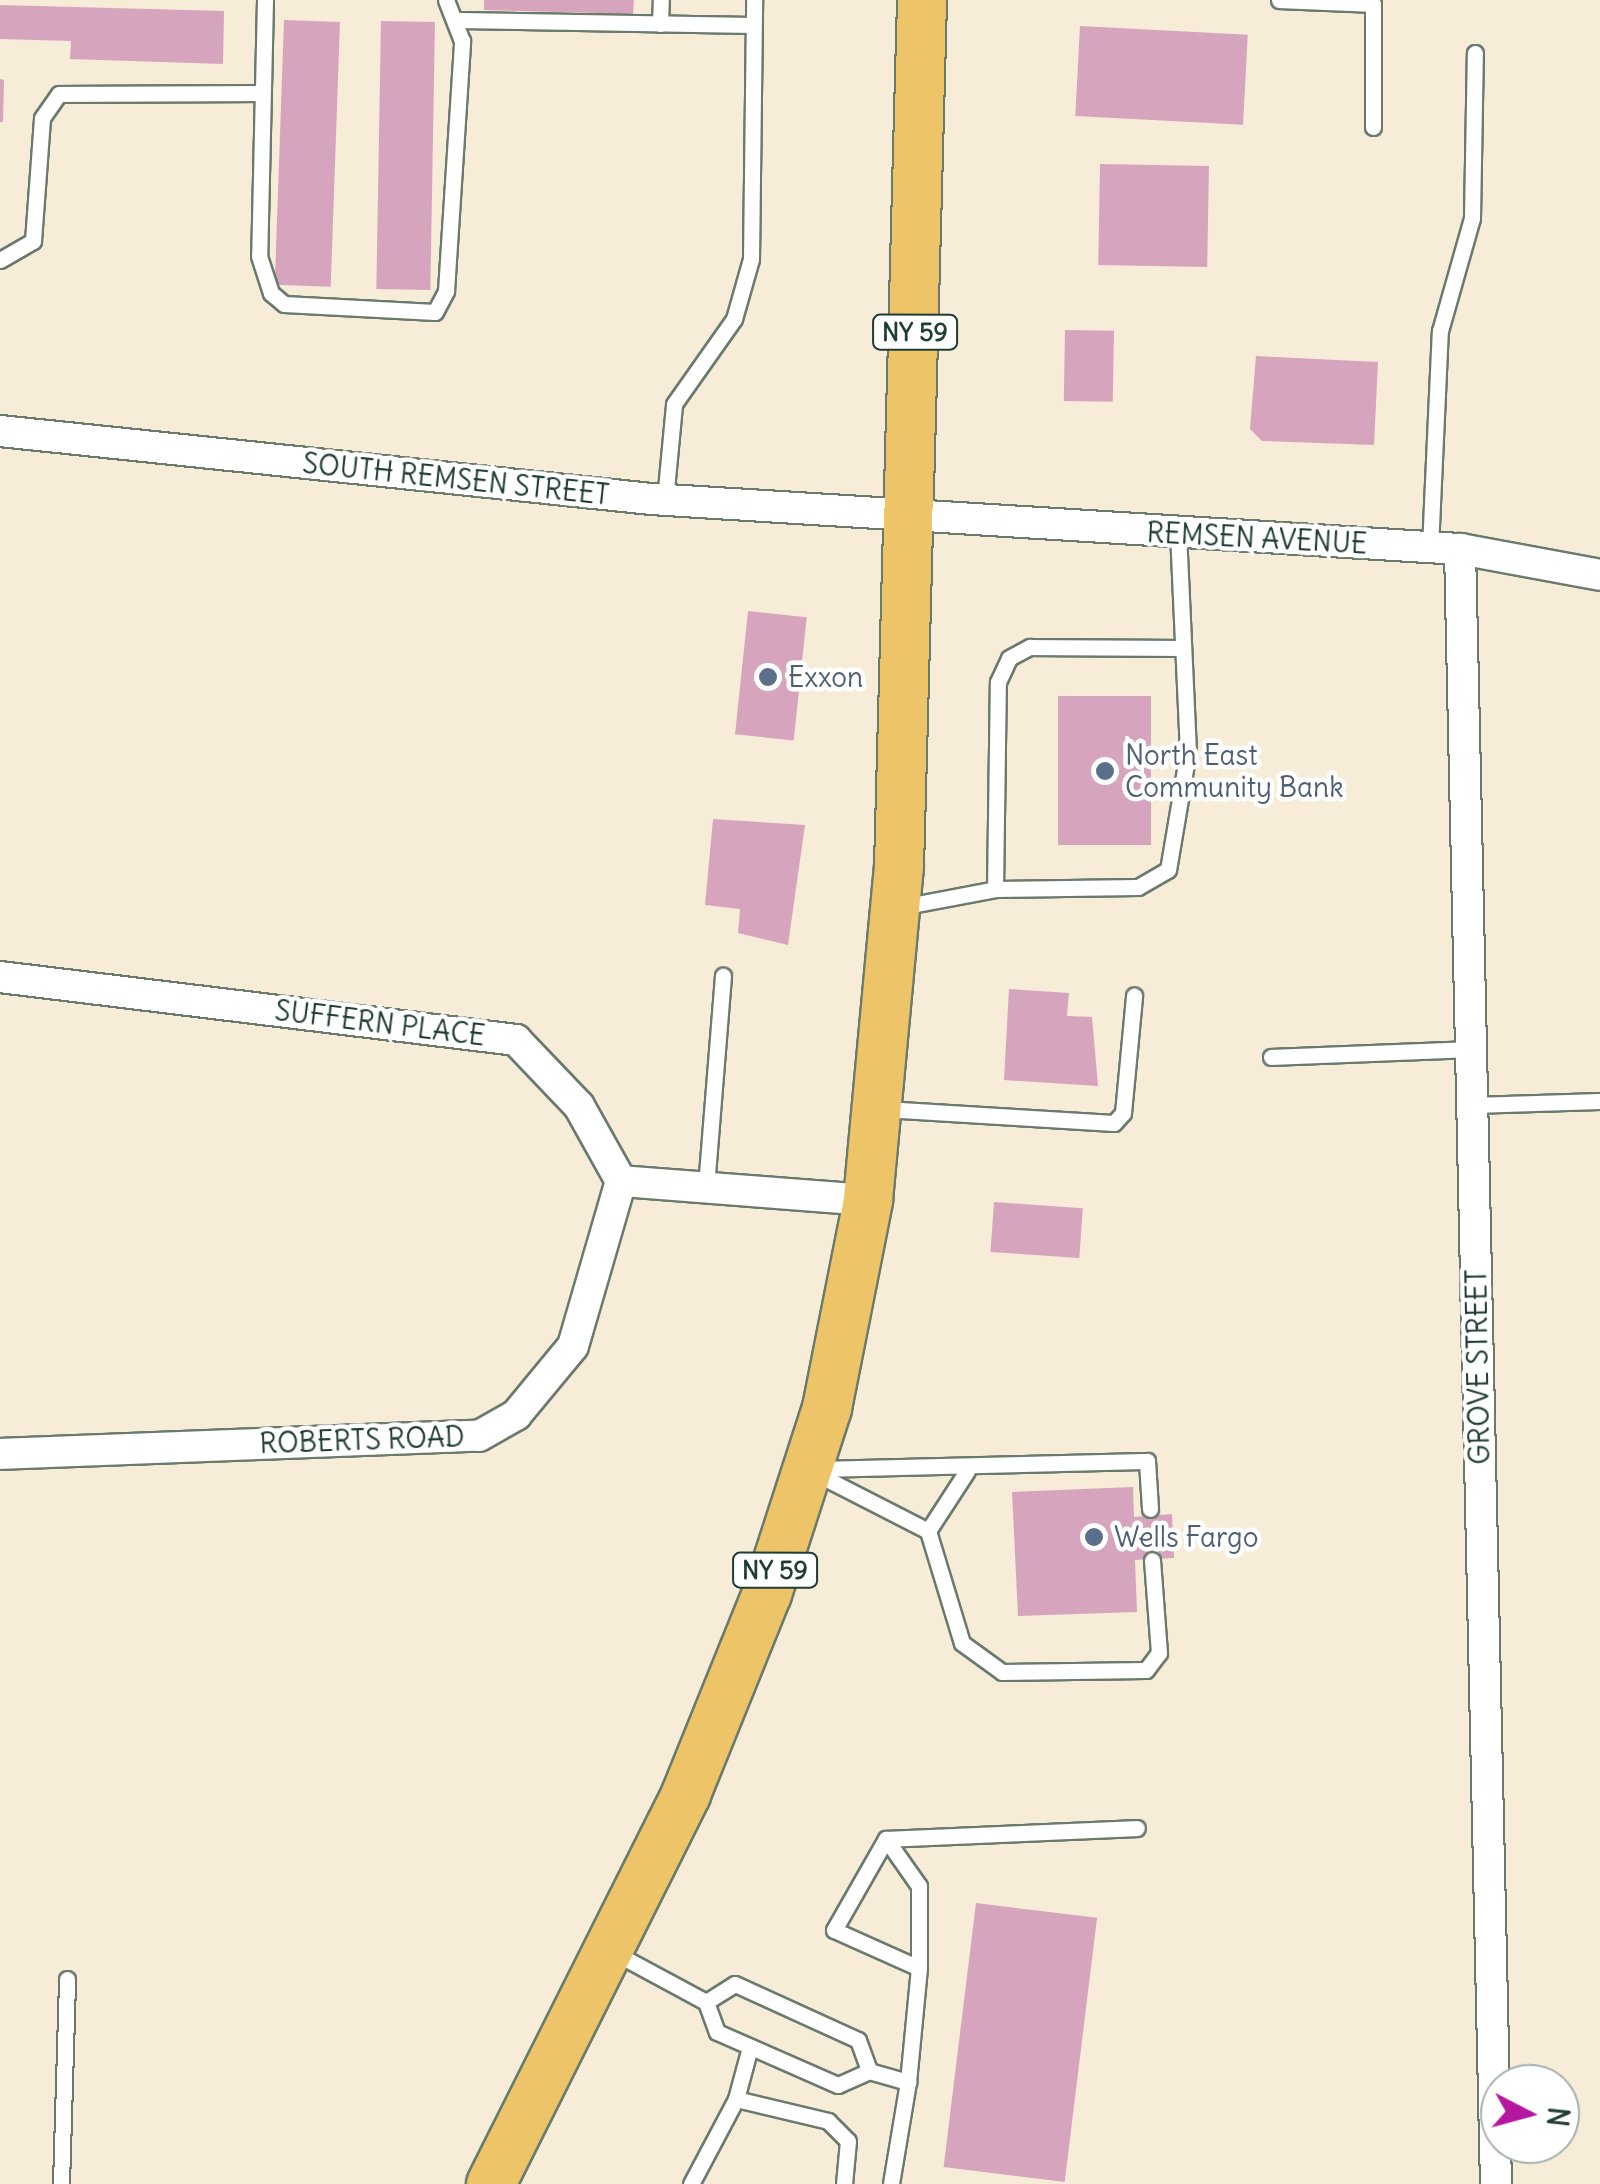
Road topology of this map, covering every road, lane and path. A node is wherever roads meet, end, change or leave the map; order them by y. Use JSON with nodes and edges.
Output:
{"nodes":[{"id":1,"x":264,"y":0,"type":"edge"},
{"id":2,"x":446,"y":0,"type":"edge"},
{"id":3,"x":661,"y":0,"type":"edge"},
{"id":4,"x":754,"y":0,"type":"edge"},
{"id":5,"x":922,"y":0,"type":"edge"},
{"id":6,"x":1278,"y":0,"type":"edge"},
{"id":7,"x":460,"y":20,"type":"junction"},
{"id":8,"x":660,"y":24,"type":"junction"},
{"id":9,"x":754,"y":25,"type":"junction"},
{"id":10,"x":1476,"y":53,"type":"dead end"},
{"id":11,"x":260,"y":93,"type":"junction"},
{"id":12,"x":1373,"y":127,"type":"dead end"},
{"id":13,"x":0,"y":260,"type":"edge"},
{"id":14,"x":0,"y":431,"type":"edge"},
{"id":15,"x":665,"y":500,"type":"junction"},
{"id":16,"x":912,"y":520,"type":"junction"},
{"id":17,"x":1178,"y":534,"type":"junction"},
{"id":18,"x":1445,"y":549,"type":"junction"},
{"id":19,"x":1600,"y":576,"type":"edge"},
{"id":20,"x":1177,"y":648,"type":"junction"},
{"id":21,"x":995,"y":889,"type":"junction"},
{"id":22,"x":897,"y":908,"type":"junction"},
{"id":23,"x":723,"y":976,"type":"dead end"},
{"id":24,"x":0,"y":977,"type":"edge"},
{"id":25,"x":1134,"y":996,"type":"dead end"},
{"id":26,"x":1471,"y":1050,"type":"junction"},
{"id":27,"x":1271,"y":1057,"type":"dead end"},
{"id":28,"x":1600,"y":1101,"type":"edge"},
{"id":29,"x":1472,"y":1104,"type":"junction"},
{"id":30,"x":880,"y":1109,"type":"junction"},
{"id":31,"x":621,"y":1181,"type":"junction"},
{"id":32,"x":706,"y":1188,"type":"junction"},
{"id":33,"x":868,"y":1200,"type":"junction"},
{"id":34,"x":0,"y":1454,"type":"edge"},
{"id":35,"x":807,"y":1469,"type":"junction"},
{"id":36,"x":967,"y":1470,"type":"junction"},
{"id":37,"x":1150,"y":1508,"type":"dead end"},
{"id":38,"x":928,"y":1531,"type":"junction"},
{"id":39,"x":1152,"y":1560,"type":"dead end"},
{"id":40,"x":1136,"y":1828,"type":"dead end"},
{"id":41,"x":886,"y":1839,"type":"junction"},
{"id":42,"x":612,"y":1951,"type":"junction"},
{"id":43,"x":920,"y":1968,"type":"junction"},
{"id":44,"x":67,"y":1979,"type":"dead end"},
{"id":45,"x":706,"y":2002,"type":"junction"},
{"id":46,"x":750,"y":2046,"type":"junction"},
{"id":47,"x":868,"y":2071,"type":"junction"},
{"id":48,"x":908,"y":2082,"type":"junction"},
{"id":49,"x":736,"y":2099,"type":"junction"},
{"id":50,"x":61,"y":2184,"type":"edge"},
{"id":51,"x":491,"y":2184,"type":"edge"},
{"id":52,"x":691,"y":2184,"type":"edge"},
{"id":53,"x":844,"y":2184,"type":"edge"},
{"id":54,"x":891,"y":2184,"type":"edge"},
{"id":55,"x":1496,"y":2184,"type":"edge"}],
"edges":[{"from":1,"to":11,"type":"lane"},
{"from":2,"to":7,"type":"lane"},
{"from":3,"to":8,"type":"lane"},
{"from":4,"to":9,"type":"lane"},
{"from":5,"to":16,"type":"main road","number":"NY 59"},
{"from":6,"to":12,"type":"lane"},
{"from":7,"to":8,"type":"lane"},
{"from":7,"to":11,"type":"lane"},
{"from":8,"to":9,"type":"lane"},
{"from":9,"to":15,"type":"lane"},
{"from":10,"to":18,"type":"lane"},
{"from":11,"to":13,"type":"lane"},
{"from":14,"to":15,"type":"street","name":"SOUTH REMSEN STREET"},
{"from":15,"to":16,"type":"street","name":"SOUTH REMSEN STREET"},
{"from":16,"to":17,"type":"street","name":"REMSEN AVENUE"},
{"from":16,"to":22,"type":"main road","number":"NY 59"},
{"from":17,"to":18,"type":"street","name":"REMSEN AVENUE"},
{"from":17,"to":20,"type":"lane"},
{"from":18,"to":19,"type":"street","name":"REMSEN AVENUE"},
{"from":18,"to":26,"type":"street","name":"GROVE STREET"},
{"from":20,"to":21,"type":"lane"},
{"from":20,"to":21,"type":"lane"},
{"from":21,"to":22,"type":"lane"},
{"from":22,"to":30,"type":"main road","number":"NY 59"},
{"from":23,"to":32,"type":"lane"},
{"from":24,"to":31,"type":"street","name":"SUFFERN PLACE"},
{"from":25,"to":30,"type":"lane"},
{"from":26,"to":27,"type":"lane"},
{"from":26,"to":29,"type":"street","name":"GROVE STREET"},
{"from":28,"to":29,"type":"lane"},
{"from":29,"to":55,"type":"street","name":"GROVE STREET"},
{"from":30,"to":33,"type":"main road","number":"NY 59"},
{"from":31,"to":32,"type":"street"},
{"from":31,"to":34,"type":"street","name":"ROBERTS ROAD"},
{"from":32,"to":33,"type":"street"},
{"from":33,"to":35,"type":"main road","number":"NY 59"},
{"from":35,"to":36,"type":"lane"},
{"from":35,"to":38,"type":"lane"},
{"from":35,"to":42,"type":"main road","number":"NY 59"},
{"from":36,"to":37,"type":"lane"},
{"from":36,"to":38,"type":"lane"},
{"from":38,"to":39,"type":"lane"},
{"from":40,"to":41,"type":"lane"},
{"from":41,"to":43,"type":"lane"},
{"from":41,"to":43,"type":"lane"},
{"from":42,"to":45,"type":"lane"},
{"from":42,"to":51,"type":"main road","number":"NY 59"},
{"from":43,"to":48,"type":"lane"},
{"from":44,"to":50,"type":"lane"},
{"from":45,"to":46,"type":"lane"},
{"from":45,"to":47,"type":"lane"},
{"from":46,"to":47,"type":"lane"},
{"from":46,"to":49,"type":"lane"},
{"from":47,"to":48,"type":"lane"},
{"from":48,"to":54,"type":"lane"},
{"from":49,"to":52,"type":"lane"},
{"from":49,"to":53,"type":"lane"}]}
